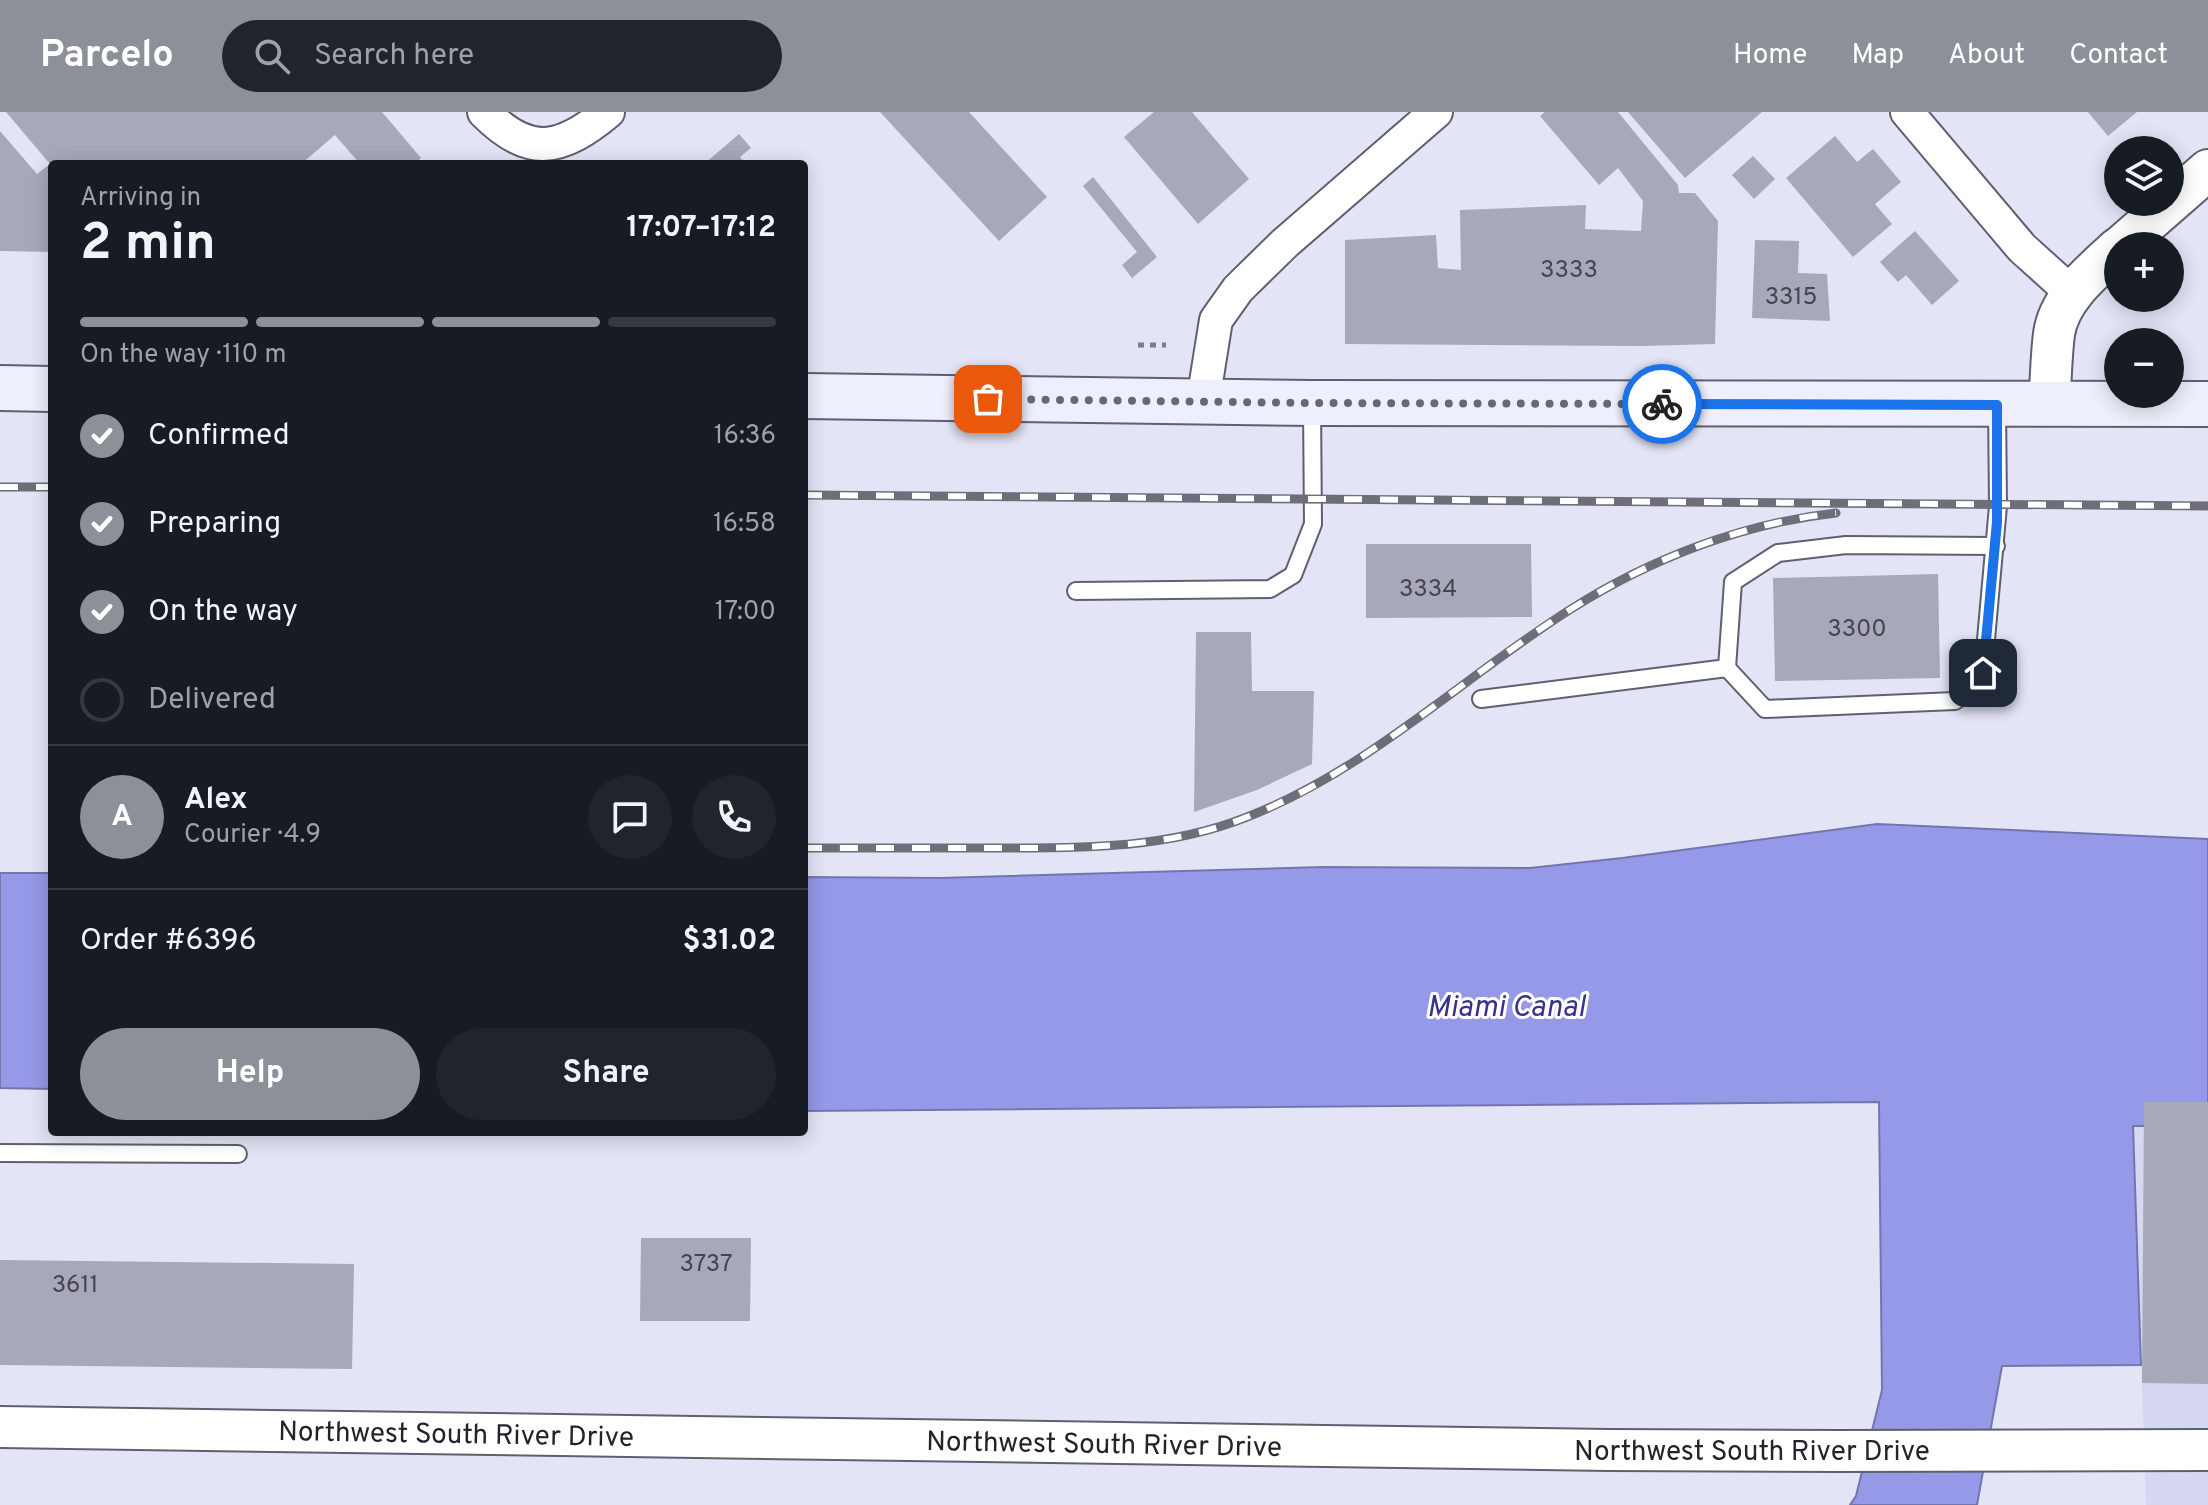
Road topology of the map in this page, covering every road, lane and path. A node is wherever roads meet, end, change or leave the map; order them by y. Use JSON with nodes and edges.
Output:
{"nodes":[{"id":1,"x":484,"y":112,"type":"edge"},
{"id":2,"x":608,"y":112,"type":"edge"},
{"id":3,"x":1436,"y":112,"type":"edge"},
{"id":4,"x":1907,"y":112,"type":"edge"},
{"id":5,"x":533,"y":154,"type":"edge"},
{"id":6,"x":2208,"y":170,"type":"edge"},
{"id":7,"x":2136,"y":232,"type":"edge"},
{"id":8,"x":2104,"y":262,"type":"edge"},
{"id":9,"x":2073,"y":294,"type":"junction"},
{"id":10,"x":1138,"y":345,"type":"dead end"},
{"id":11,"x":1166,"y":345,"type":"dead end"},
{"id":12,"x":0,"y":388,"type":"edge"},
{"id":13,"x":48,"y":389,"type":"edge"},
{"id":14,"x":808,"y":396,"type":"edge"},
{"id":15,"x":1203,"y":401,"type":"junction"},
{"id":16,"x":1312,"y":403,"type":"junction"},
{"id":17,"x":2049,"y":404,"type":"junction"},
{"id":18,"x":2208,"y":404,"type":"edge"},
{"id":19,"x":1997,"y":405,"type":"junction"},
{"id":20,"x":1996,"y":546,"type":"junction"},
{"id":21,"x":1076,"y":591,"type":"dead end"},
{"id":22,"x":1727,"y":668,"type":"junction"},
{"id":23,"x":1481,"y":699,"type":"dead end"},
{"id":24,"x":0,"y":1153,"type":"edge"},
{"id":25,"x":238,"y":1154,"type":"dead end"},
{"id":26,"x":0,"y":1427,"type":"edge"},
{"id":27,"x":2208,"y":1450,"type":"edge"}],
"edges":[{"from":1,"to":5,"type":"street"},
{"from":2,"to":5,"type":"street"},
{"from":3,"to":15,"type":"street"},
{"from":4,"to":9,"type":"street"},
{"from":6,"to":7,"type":"street"},
{"from":8,"to":9,"type":"street"},
{"from":9,"to":17,"type":"street"},
{"from":10,"to":11,"type":"path"},
{"from":12,"to":13,"type":"main road"},
{"from":14,"to":15,"type":"main road"},
{"from":15,"to":16,"type":"main road"},
{"from":16,"to":19,"type":"main road"},
{"from":16,"to":21,"type":"lane"},
{"from":17,"to":18,"type":"main road"},
{"from":17,"to":19,"type":"main road"},
{"from":19,"to":20,"type":"lane"},
{"from":20,"to":22,"type":"lane"},
{"from":20,"to":22,"type":"lane"},
{"from":22,"to":23,"type":"lane"},
{"from":24,"to":25,"type":"lane"},
{"from":26,"to":27,"type":"street","name":"Northwest South River Drive"}]}
